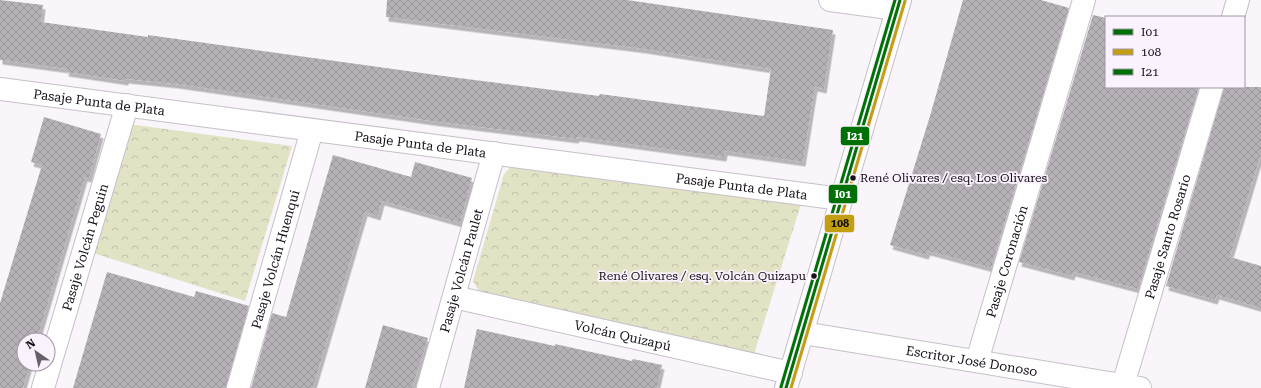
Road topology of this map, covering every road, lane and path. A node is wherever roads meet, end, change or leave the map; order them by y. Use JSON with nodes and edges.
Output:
{"nodes":[{"id":1,"x":830,"y":0,"type":"edge"},
{"id":2,"x":1084,"y":0,"type":"edge"},
{"id":3,"x":1238,"y":0,"type":"edge"},
{"id":4,"x":898,"y":4,"type":"edge"},
{"id":5,"x":1233,"y":16,"type":"edge"},
{"id":6,"x":1212,"y":88,"type":"edge"},
{"id":7,"x":0,"y":89,"type":"edge"},
{"id":8,"x":127,"y":105,"type":"junction"},
{"id":9,"x":312,"y":130,"type":"junction"},
{"id":10,"x":494,"y":153,"type":"junction"},
{"id":11,"x":842,"y":199,"type":"junction"},
{"id":12,"x":454,"y":298,"type":"junction"},
{"id":13,"x":803,"y":333,"type":"junction"},
{"id":14,"x":977,"y":361,"type":"junction"},
{"id":15,"x":788,"y":380,"type":"edge"},
{"id":16,"x":1132,"y":387,"type":"edge"},
{"id":17,"x":43,"y":388,"type":"edge"},
{"id":18,"x":238,"y":388,"type":"edge"},
{"id":19,"x":428,"y":388,"type":"edge"}],
"edges":[{"from":1,"to":4,"type":"street"},
{"from":2,"to":14,"type":"street","name":"Pasaje Coronación"},
{"from":3,"to":5,"type":"street"},
{"from":4,"to":11,"type":"street"},
{"from":6,"to":16,"type":"street","name":"Pasaje Santo Rosario"},
{"from":7,"to":8,"type":"street","name":"Pasaje Punta de Plata"},
{"from":8,"to":9,"type":"street","name":"Pasaje Punta de Plata"},
{"from":8,"to":17,"type":"street","name":"Pasaje Volcán Peguin"},
{"from":9,"to":10,"type":"street","name":"Pasaje Punta de Plata"},
{"from":9,"to":18,"type":"street","name":"Pasaje Volcán Huenqui"},
{"from":10,"to":11,"type":"street","name":"Pasaje Punta de Plata"},
{"from":10,"to":12,"type":"street","name":"Pasaje Volcán Paulet"},
{"from":11,"to":13,"type":"street"},
{"from":12,"to":15,"type":"street","name":"Volcán Quizapú"},
{"from":12,"to":19,"type":"street","name":"Pasaje Volcán Paulet"},
{"from":13,"to":14,"type":"street","name":"Escritor José Donoso"},
{"from":13,"to":15,"type":"street"},
{"from":14,"to":16,"type":"street","name":"Escritor José Donoso"}]}
